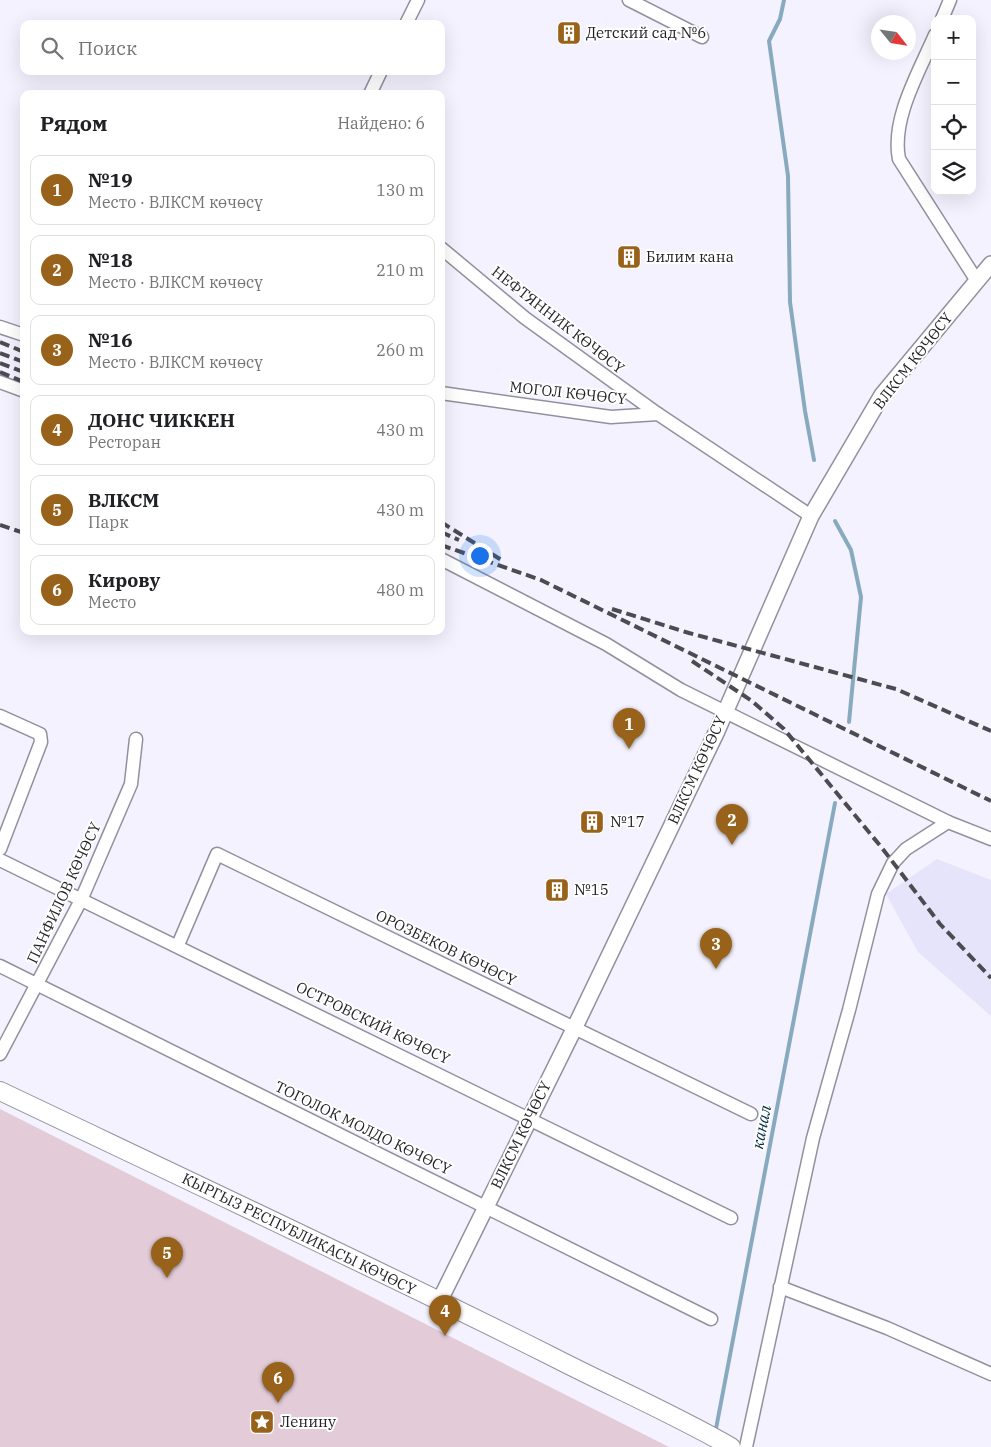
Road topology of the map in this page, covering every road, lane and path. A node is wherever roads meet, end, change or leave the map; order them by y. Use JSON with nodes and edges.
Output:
{"nodes":[{"id":1,"x":418,"y":0,"type":"edge"},
{"id":2,"x":629,"y":0,"type":"edge"},
{"id":3,"x":950,"y":0,"type":"edge"},
{"id":4,"x":944,"y":15,"type":"edge"},
{"id":5,"x":408,"y":20,"type":"edge"},
{"id":6,"x":702,"y":36,"type":"dead end"},
{"id":7,"x":931,"y":44,"type":"edge"},
{"id":8,"x":379,"y":75,"type":"edge"},
{"id":9,"x":372,"y":90,"type":"edge"},
{"id":10,"x":445,"y":251,"type":"edge"},
{"id":11,"x":991,"y":264,"type":"edge"},
{"id":12,"x":977,"y":281,"type":"junction"},
{"id":13,"x":0,"y":327,"type":"edge"},
{"id":14,"x":20,"y":334,"type":"edge"},
{"id":15,"x":0,"y":382,"type":"edge"},
{"id":16,"x":20,"y":390,"type":"edge"},
{"id":17,"x":445,"y":394,"type":"edge"},
{"id":18,"x":658,"y":414,"type":"junction"},
{"id":19,"x":811,"y":516,"type":"junction"},
{"id":20,"x":445,"y":561,"type":"edge"},
{"id":21,"x":725,"y":712,"type":"junction"},
{"id":22,"x":0,"y":716,"type":"edge"},
{"id":23,"x":136,"y":739,"type":"dead end"},
{"id":24,"x":948,"y":822,"type":"junction"},
{"id":25,"x":991,"y":839,"type":"edge"},
{"id":26,"x":0,"y":848,"type":"edge"},
{"id":27,"x":0,"y":860,"type":"edge"},
{"id":28,"x":82,"y":900,"type":"junction"},
{"id":29,"x":178,"y":945,"type":"junction"},
{"id":30,"x":0,"y":966,"type":"edge"},
{"id":31,"x":38,"y":985,"type":"junction"},
{"id":32,"x":574,"y":1029,"type":"junction"},
{"id":33,"x":0,"y":1054,"type":"edge"},
{"id":34,"x":0,"y":1091,"type":"edge"},
{"id":35,"x":751,"y":1114,"type":"dead end"},
{"id":36,"x":528,"y":1118,"type":"junction"},
{"id":37,"x":485,"y":1207,"type":"junction"},
{"id":38,"x":731,"y":1218,"type":"dead end"},
{"id":39,"x":780,"y":1287,"type":"junction"},
{"id":40,"x":440,"y":1300,"type":"junction"},
{"id":41,"x":711,"y":1318,"type":"dead end"},
{"id":42,"x":991,"y":1374,"type":"edge"},
{"id":43,"x":731,"y":1447,"type":"edge"},
{"id":44,"x":746,"y":1447,"type":"edge"}],
"edges":[{"from":1,"to":5,"type":"street"},
{"from":2,"to":6,"type":"street"},
{"from":3,"to":4,"type":"street"},
{"from":7,"to":12,"type":"street"},
{"from":8,"to":9,"type":"street"},
{"from":10,"to":18,"type":"street","name":"НЕФТЯННИК КӨЧӨСҮ"},
{"from":11,"to":12,"type":"street","name":"ВЛКСМ КӨЧӨСҮ"},
{"from":12,"to":19,"type":"street","name":"ВЛКСМ КӨЧӨСҮ"},
{"from":13,"to":14,"type":"street"},
{"from":15,"to":16,"type":"street"},
{"from":17,"to":18,"type":"street","name":"МОГОЛ КӨЧӨСҮ"},
{"from":18,"to":19,"type":"street"},
{"from":19,"to":21,"type":"street","name":"ВЛКСМ КӨЧӨСҮ"},
{"from":20,"to":21,"type":"street"},
{"from":21,"to":24,"type":"street"},
{"from":21,"to":32,"type":"street","name":"ВЛКСМ КӨЧӨСҮ"},
{"from":22,"to":26,"type":"street"},
{"from":23,"to":28,"type":"street","name":"ПАНФИЛОВ КӨЧӨСҮ"},
{"from":24,"to":25,"type":"street"},
{"from":24,"to":39,"type":"street"},
{"from":27,"to":28,"type":"street","name":"ОСТРОВСКИЙ КӨЧӨСҮ"},
{"from":28,"to":29,"type":"street","name":"ОСТРОВСКИЙ КӨЧӨСҮ"},
{"from":28,"to":31,"type":"street","name":"ПАНФИЛОВ КӨЧӨСҮ"},
{"from":29,"to":32,"type":"street","name":"ОРОЗБЕКОВ КӨЧӨСҮ"},
{"from":29,"to":36,"type":"street","name":"ОСТРОВСКИЙ КӨЧӨСҮ"},
{"from":30,"to":31,"type":"street","name":"ТОГОЛОК МОЛДО КӨЧӨСҮ"},
{"from":31,"to":33,"type":"street","name":"ПАНФИЛОВ КӨЧӨСҮ"},
{"from":31,"to":37,"type":"street","name":"ТОГОЛОК МОЛДО КӨЧӨСҮ"},
{"from":32,"to":35,"type":"street","name":"ОРОЗБЕКОВ КӨЧӨСҮ"},
{"from":32,"to":36,"type":"street","name":"ВЛКСМ КӨЧӨСҮ"},
{"from":34,"to":40,"type":"main road","name":"КЫРГЫЗ РЕСПУБЛИКАСЫ КӨЧӨСҮ"},
{"from":36,"to":37,"type":"street","name":"ВЛКСМ КӨЧӨСҮ"},
{"from":36,"to":38,"type":"street","name":"ОСТРОВСКИЙ КӨЧӨСҮ"},
{"from":37,"to":40,"type":"street","name":"ВЛКСМ КӨЧӨСҮ"},
{"from":37,"to":41,"type":"street","name":"ТОГОЛОК МОЛДО КӨЧӨСҮ"},
{"from":39,"to":42,"type":"street"},
{"from":39,"to":44,"type":"street"},
{"from":40,"to":43,"type":"main road","name":"КЫРГЫЗ РЕСПУБЛИКАСЫ КӨЧӨСҮ"}]}
